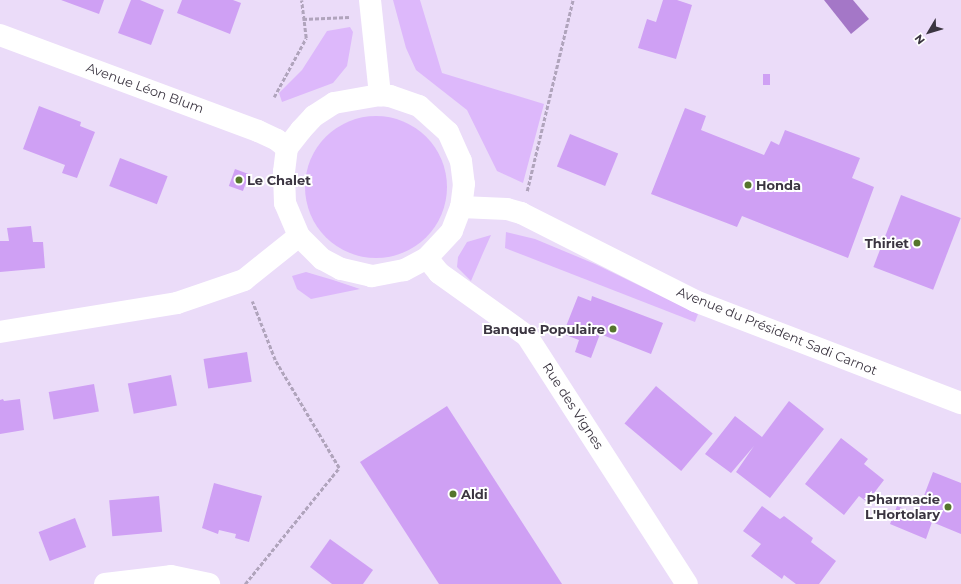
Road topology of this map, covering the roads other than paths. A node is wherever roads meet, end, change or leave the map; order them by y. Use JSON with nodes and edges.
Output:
{"nodes":[{"id":1,"x":371,"y":8,"type":"edge"},
{"id":2,"x":0,"y":35,"type":"edge"},
{"id":3,"x":380,"y":95,"type":"junction"},
{"id":4,"x":287,"y":148,"type":"junction"},
{"id":5,"x":461,"y":207,"type":"junction"},
{"id":6,"x":299,"y":236,"type":"junction"},
{"id":7,"x":427,"y":258,"type":"junction"},
{"id":8,"x":0,"y":332,"type":"edge"},
{"id":9,"x":961,"y":403,"type":"edge"},
{"id":10,"x":105,"y":584,"type":"edge"},
{"id":11,"x":209,"y":584,"type":"edge"},
{"id":12,"x":687,"y":584,"type":"edge"}],
"edges":[{"from":1,"to":3,"type":"main road"},
{"from":2,"to":4,"type":"main road","name":"Avenue Léon Blum"},
{"from":3,"to":4,"type":"main road"},
{"from":3,"to":5,"type":"main road"},
{"from":4,"to":6,"type":"main road"},
{"from":5,"to":7,"type":"main road"},
{"from":5,"to":9,"type":"main road","name":"Avenue du Président Sadi Carnot"},
{"from":6,"to":7,"type":"main road"},
{"from":6,"to":8,"type":"main road"},
{"from":7,"to":12,"type":"main road","name":"Rue des Vignes"},
{"from":10,"to":11,"type":"main road"}]}
